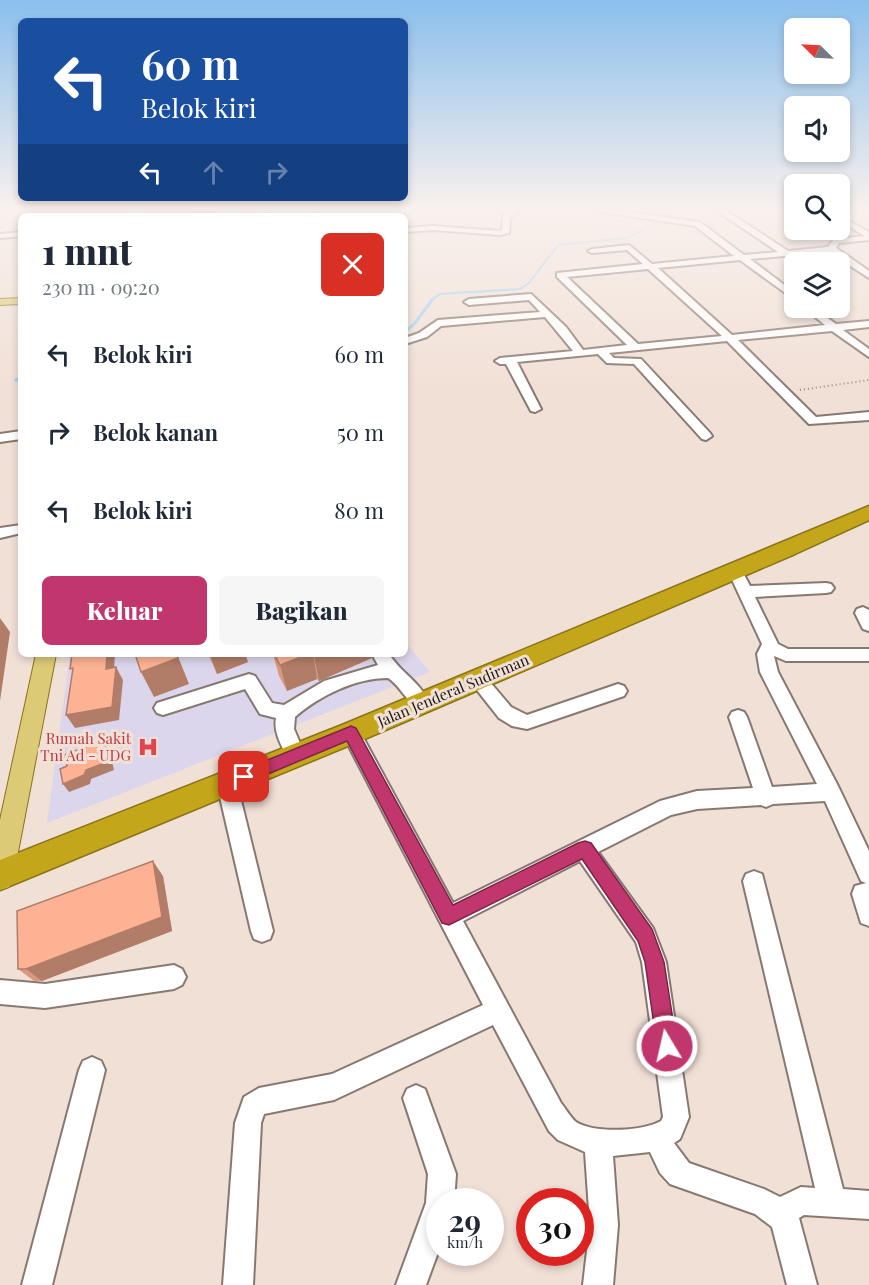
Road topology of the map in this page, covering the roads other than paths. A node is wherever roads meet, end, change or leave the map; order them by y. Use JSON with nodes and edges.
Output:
{"nodes":[{"id":1,"x":624,"y":268,"type":"edge"},
{"id":2,"x":651,"y":268,"type":"edge"},
{"id":3,"x":757,"y":268,"type":"edge"},
{"id":4,"x":784,"y":288,"type":"edge"},
{"id":5,"x":18,"y":301,"type":"edge"},
{"id":6,"x":0,"y":302,"type":"edge"},
{"id":7,"x":469,"y":302,"type":"dead end"},
{"id":8,"x":547,"y":314,"type":"junction"},
{"id":9,"x":822,"y":318,"type":"edge"},
{"id":10,"x":869,"y":324,"type":"edge"},
{"id":11,"x":834,"y":327,"type":"junction"},
{"id":12,"x":729,"y":337,"type":"junction"},
{"id":13,"x":408,"y":340,"type":"edge"},
{"id":14,"x":635,"y":347,"type":"junction"},
{"id":15,"x":600,"y":351,"type":"junction"},
{"id":16,"x":580,"y":353,"type":"junction"},
{"id":17,"x":869,"y":354,"type":"edge"},
{"id":18,"x":535,"y":408,"type":"dead end"},
{"id":19,"x":869,"y":416,"type":"edge"},
{"id":20,"x":18,"y":435,"type":"edge"},
{"id":21,"x":706,"y":436,"type":"dead end"},
{"id":22,"x":0,"y":438,"type":"edge"},
{"id":23,"x":869,"y":513,"type":"edge"},
{"id":24,"x":18,"y":529,"type":"edge"},
{"id":25,"x":0,"y":532,"type":"edge"},
{"id":26,"x":740,"y":582,"type":"junction"},
{"id":27,"x":826,"y":588,"type":"dead end"},
{"id":28,"x":771,"y":644,"type":"junction"},
{"id":29,"x":869,"y":655,"type":"edge"},
{"id":30,"x":45,"y":657,"type":"edge"},
{"id":31,"x":382,"y":657,"type":"edge"},
{"id":32,"x":391,"y":672,"type":"junction"},
{"id":33,"x":478,"y":680,"type":"junction"},
{"id":34,"x":618,"y":690,"type":"dead end"},
{"id":35,"x":421,"y":703,"type":"junction"},
{"id":36,"x":163,"y":708,"type":"dead end"},
{"id":37,"x":287,"y":713,"type":"junction"},
{"id":38,"x":738,"y":717,"type":"dead end"},
{"id":39,"x":351,"y":733,"type":"junction"},
{"id":40,"x":296,"y":755,"type":"junction"},
{"id":41,"x":227,"y":784,"type":"junction"},
{"id":42,"x":831,"y":792,"type":"junction"},
{"id":43,"x":766,"y":798,"type":"junction"},
{"id":44,"x":585,"y":849,"type":"junction"},
{"id":45,"x":869,"y":874,"type":"edge"},
{"id":46,"x":0,"y":876,"type":"edge"},
{"id":47,"x":754,"y":881,"type":"dead end"},
{"id":48,"x":869,"y":893,"type":"edge"},
{"id":49,"x":869,"y":915,"type":"edge"},
{"id":50,"x":449,"y":916,"type":"junction"},
{"id":51,"x":262,"y":931,"type":"dead end"},
{"id":52,"x":174,"y":977,"type":"dead end"},
{"id":53,"x":0,"y":992,"type":"edge"},
{"id":54,"x":499,"y":1010,"type":"junction"},
{"id":55,"x":92,"y":1070,"type":"dead end"},
{"id":56,"x":416,"y":1098,"type":"dead end"},
{"id":57,"x":657,"y":1137,"type":"junction"},
{"id":58,"x":598,"y":1141,"type":"junction"},
{"id":59,"x":441,"y":1188,"type":"edge"},
{"id":60,"x":832,"y":1201,"type":"junction"},
{"id":61,"x":869,"y":1204,"type":"edge"},
{"id":62,"x":783,"y":1218,"type":"junction"},
{"id":63,"x":426,"y":1243,"type":"edge"},
{"id":64,"x":37,"y":1285,"type":"edge"},
{"id":65,"x":238,"y":1285,"type":"edge"},
{"id":66,"x":411,"y":1285,"type":"edge"},
{"id":67,"x":597,"y":1285,"type":"edge"},
{"id":68,"x":802,"y":1285,"type":"edge"}],
"edges":[{"from":1,"to":14,"type":"street"},
{"from":2,"to":12,"type":"street"},
{"from":3,"to":4,"type":"street"},
{"from":5,"to":6,"type":"main road"},
{"from":7,"to":8,"type":"street"},
{"from":8,"to":13,"type":"street"},
{"from":8,"to":16,"type":"street"},
{"from":9,"to":11,"type":"street"},
{"from":10,"to":11,"type":"street"},
{"from":11,"to":12,"type":"street"},
{"from":11,"to":17,"type":"street"},
{"from":12,"to":14,"type":"street"},
{"from":12,"to":19,"type":"street"},
{"from":14,"to":15,"type":"street"},
{"from":15,"to":16,"type":"street"},
{"from":15,"to":21,"type":"street"},
{"from":16,"to":18,"type":"street"},
{"from":20,"to":22,"type":"street"},
{"from":23,"to":26,"type":"highway","name":"Jalan Jenderal Sudirman"},
{"from":24,"to":25,"type":"street"},
{"from":26,"to":27,"type":"street"},
{"from":26,"to":28,"type":"street"},
{"from":26,"to":33,"type":"highway","name":"Jalan Jenderal Sudirman"},
{"from":28,"to":29,"type":"street"},
{"from":28,"to":42,"type":"street"},
{"from":30,"to":46,"type":"main road"},
{"from":31,"to":32,"type":"street"},
{"from":32,"to":35,"type":"street"},
{"from":32,"to":37,"type":"street"},
{"from":33,"to":34,"type":"street"},
{"from":33,"to":35,"type":"highway","name":"Jalan Jenderal Sudirman"},
{"from":35,"to":39,"type":"highway","name":"Jalan Jenderal Sudirman"},
{"from":36,"to":37,"type":"street"},
{"from":37,"to":40,"type":"street"},
{"from":38,"to":43,"type":"street"},
{"from":39,"to":40,"type":"highway","name":"Jalan Jenderal Sudirman"},
{"from":39,"to":50,"type":"street"},
{"from":40,"to":41,"type":"highway","name":"Jalan Jenderal Sudirman"},
{"from":41,"to":46,"type":"highway","name":"Jalan Jenderal Sudirman"},
{"from":41,"to":51,"type":"street"},
{"from":42,"to":43,"type":"street"},
{"from":42,"to":45,"type":"street"},
{"from":43,"to":44,"type":"street"},
{"from":44,"to":50,"type":"street"},
{"from":44,"to":57,"type":"street"},
{"from":47,"to":60,"type":"street"},
{"from":48,"to":49,"type":"street"},
{"from":50,"to":54,"type":"street"},
{"from":52,"to":53,"type":"street"},
{"from":54,"to":58,"type":"street"},
{"from":54,"to":65,"type":"street"},
{"from":55,"to":64,"type":"street"},
{"from":56,"to":59,"type":"street"},
{"from":57,"to":58,"type":"street"},
{"from":57,"to":62,"type":"street"},
{"from":58,"to":67,"type":"street"},
{"from":60,"to":61,"type":"street"},
{"from":60,"to":62,"type":"street"},
{"from":62,"to":68,"type":"street"},
{"from":63,"to":66,"type":"street"}]}
